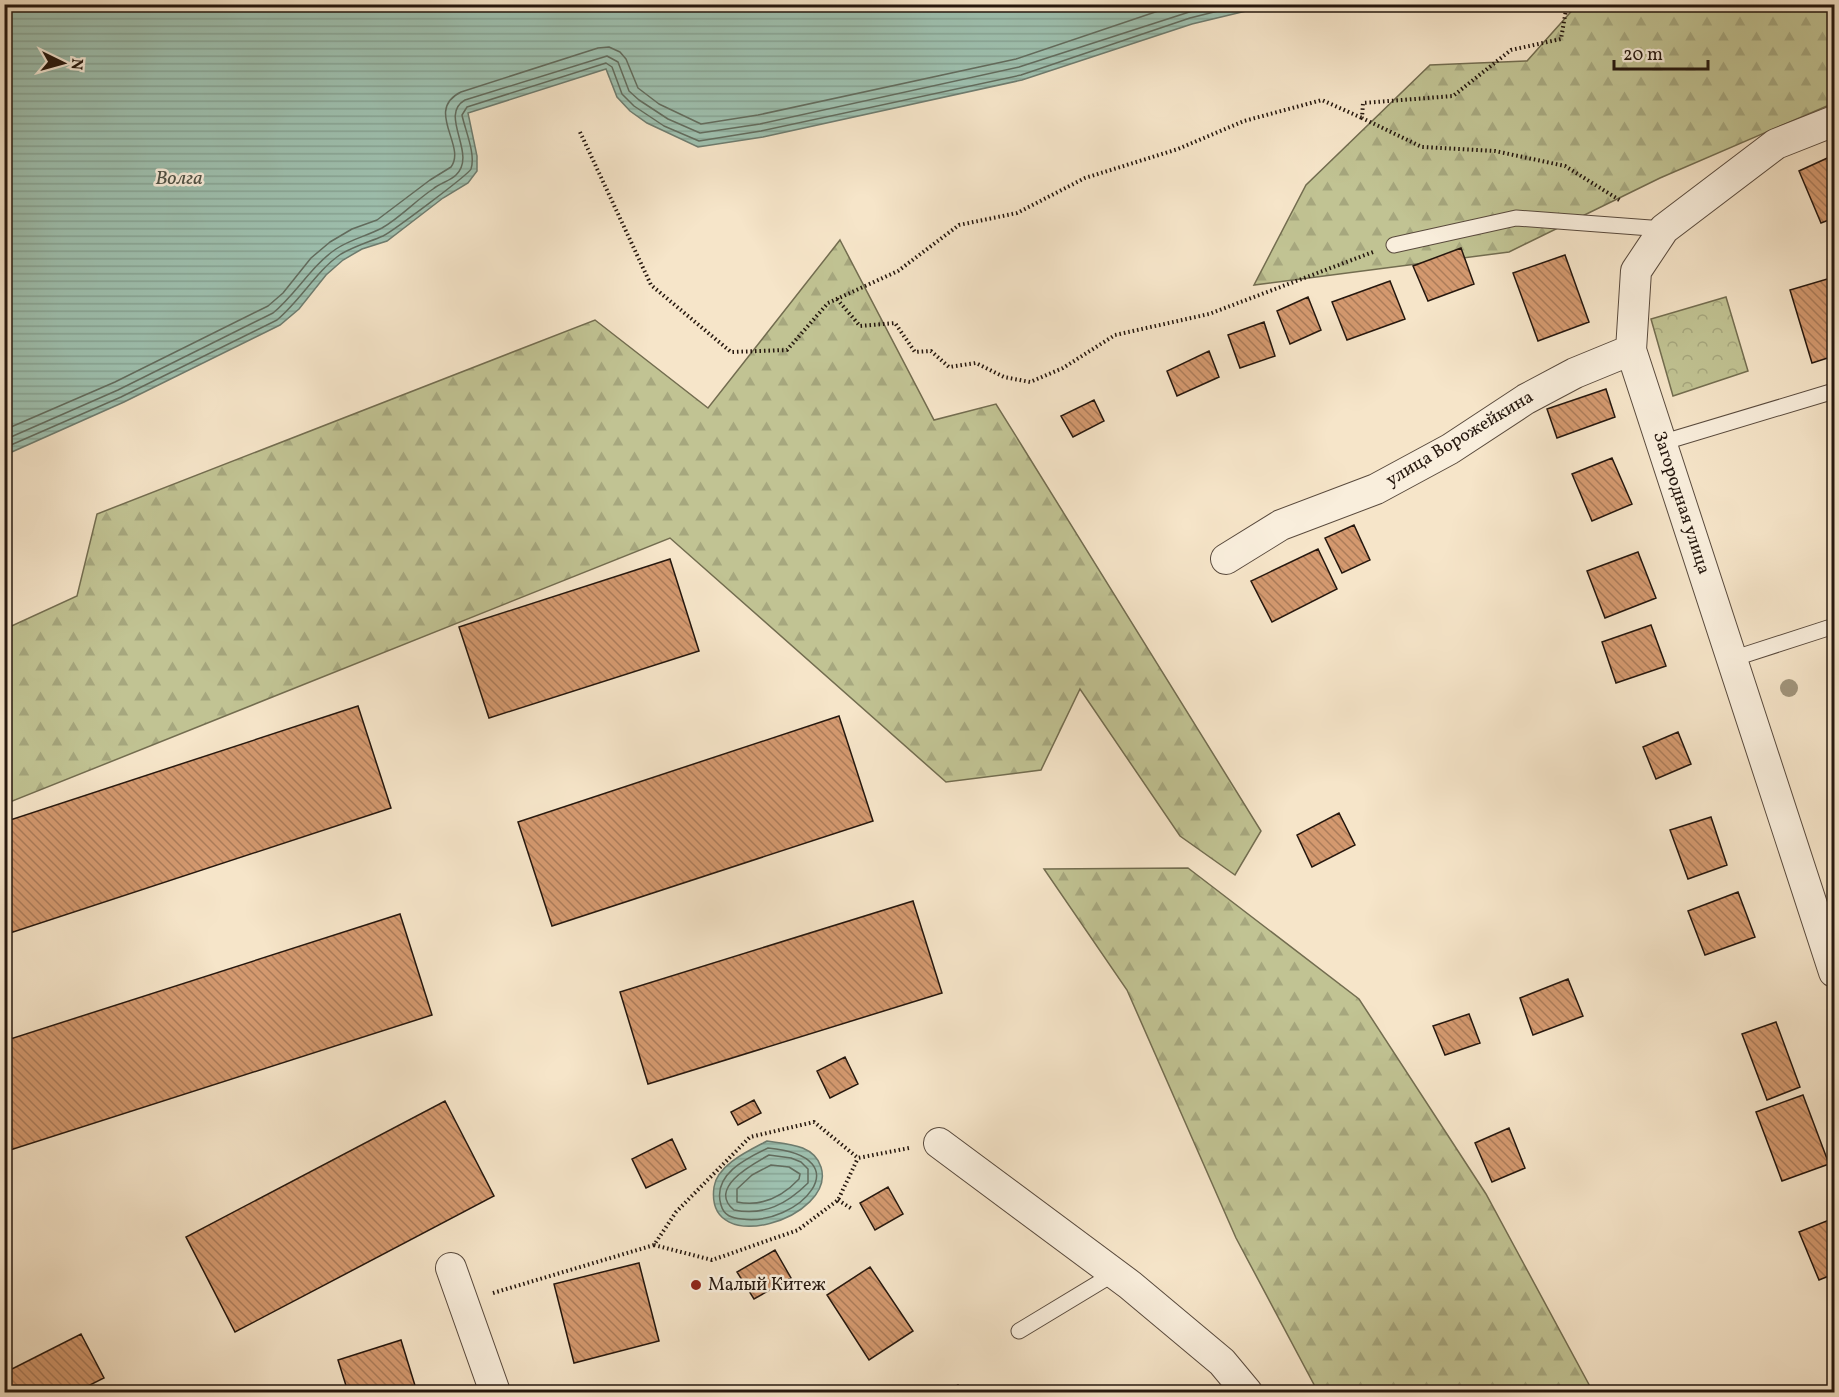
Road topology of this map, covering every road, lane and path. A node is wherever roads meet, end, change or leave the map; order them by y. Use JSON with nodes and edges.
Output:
{"nodes":[{"id":1,"x":1567,"y":4,"type":"edge"},
{"id":2,"x":1362,"y":118,"type":"junction"},
{"id":3,"x":1834,"y":121,"type":"edge"},
{"id":4,"x":580,"y":132,"type":"dead end"},
{"id":5,"x":1669,"y":225,"type":"junction"},
{"id":6,"x":1394,"y":245,"type":"joint"},
{"id":7,"x":837,"y":299,"type":"junction"},
{"id":8,"x":1631,"y":350,"type":"junction"},
{"id":9,"x":1834,"y":391,"type":"edge"},
{"id":10,"x":1661,"y":443,"type":"junction"},
{"id":11,"x":1226,"y":560,"type":"dead end"},
{"id":12,"x":1834,"y":626,"type":"edge"},
{"id":13,"x":1732,"y":659,"type":"junction"},
{"id":14,"x":1834,"y":972,"type":"edge"},
{"id":15,"x":939,"y":1143,"type":"joint"},
{"id":16,"x":858,"y":1158,"type":"junction"},
{"id":17,"x":838,"y":1200,"type":"junction"},
{"id":18,"x":852,"y":1209,"type":"dead end"},
{"id":19,"x":654,"y":1245,"type":"junction"},
{"id":20,"x":451,"y":1268,"type":"dead end"},
{"id":21,"x":1115,"y":1273,"type":"junction"},
{"id":22,"x":463,"y":1301,"type":"junction"},
{"id":23,"x":1019,"y":1330,"type":"dead end"},
{"id":24,"x":495,"y":1392,"type":"edge"},
{"id":25,"x":1247,"y":1392,"type":"edge"}],
"edges":[{"from":1,"to":2,"type":"path"},
{"from":2,"to":5,"type":"path"},
{"from":2,"to":7,"type":"path"},
{"from":3,"to":5,"type":"street","name":"Загородная улица"},
{"from":4,"to":7,"type":"path"},
{"from":5,"to":6,"type":"lane"},
{"from":5,"to":8,"type":"street","name":"Загородная улица"},
{"from":6,"to":7,"type":"path"},
{"from":8,"to":10,"type":"street","name":"Загородная улица"},
{"from":8,"to":11,"type":"street","name":"улица Ворожейкина"},
{"from":9,"to":10,"type":"lane"},
{"from":10,"to":13,"type":"street","name":"Загородная улица"},
{"from":12,"to":13,"type":"lane"},
{"from":13,"to":14,"type":"street","name":"Загородная улица"},
{"from":15,"to":16,"type":"path"},
{"from":15,"to":21,"type":"street"},
{"from":16,"to":17,"type":"path"},
{"from":16,"to":19,"type":"path"},
{"from":17,"to":18,"type":"path"},
{"from":17,"to":19,"type":"path"},
{"from":19,"to":22,"type":"path"},
{"from":20,"to":22,"type":"street"},
{"from":21,"to":23,"type":"lane"},
{"from":21,"to":25,"type":"street"},
{"from":22,"to":24,"type":"street"}]}
